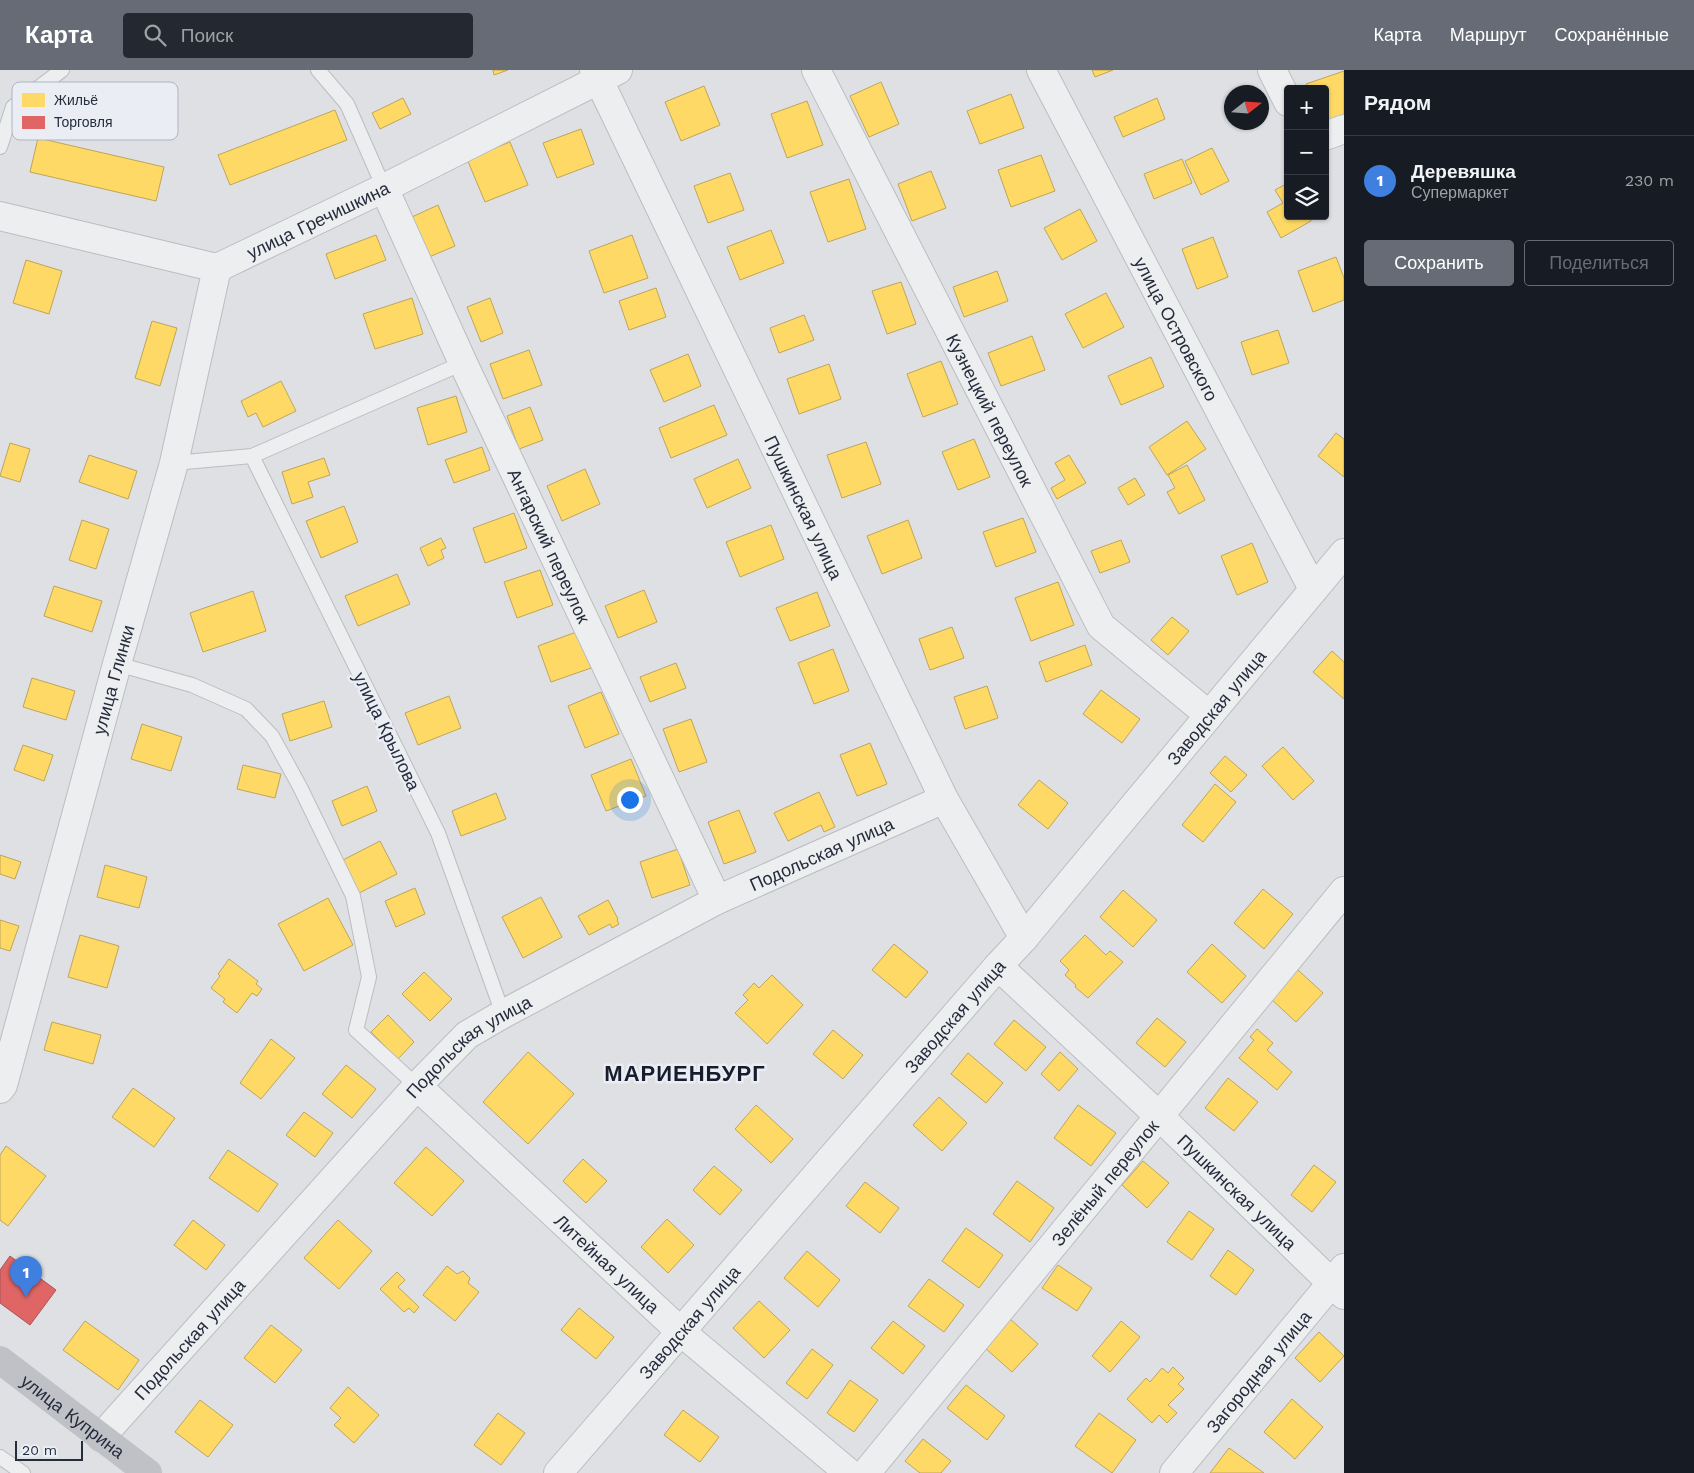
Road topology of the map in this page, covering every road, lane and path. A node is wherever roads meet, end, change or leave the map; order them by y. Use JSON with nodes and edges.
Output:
{"nodes":[{"id":1,"x":62,"y":70,"type":"edge"},
{"id":2,"x":318,"y":70,"type":"edge"},
{"id":3,"x":816,"y":70,"type":"edge"},
{"id":4,"x":1040,"y":70,"type":"edge"},
{"id":5,"x":1272,"y":70,"type":"edge"},
{"id":6,"x":604,"y":73,"type":"edge"},
{"id":7,"x":46,"y":82,"type":"edge"},
{"id":8,"x":1284,"y":94,"type":"edge"},
{"id":9,"x":12,"y":109,"type":"edge"},
{"id":10,"x":1344,"y":129,"type":"edge"},
{"id":11,"x":1329,"y":135,"type":"edge"},
{"id":12,"x":0,"y":147,"type":"edge"},
{"id":13,"x":384,"y":188,"type":"junction"},
{"id":14,"x":0,"y":216,"type":"edge"},
{"id":15,"x":217,"y":268,"type":"junction"},
{"id":16,"x":463,"y":363,"type":"junction"},
{"id":17,"x":252,"y":456,"type":"junction"},
{"id":18,"x":174,"y":463,"type":"junction"},
{"id":19,"x":1344,"y":553,"type":"edge"},
{"id":20,"x":1313,"y":589,"type":"junction"},
{"id":21,"x":117,"y":664,"type":"junction"},
{"id":22,"x":1209,"y":714,"type":"junction"},
{"id":23,"x":944,"y":799,"type":"junction"},
{"id":24,"x":1344,"y":891,"type":"edge"},
{"id":25,"x":717,"y":900,"type":"junction"},
{"id":26,"x":1024,"y":938,"type":"junction"},
{"id":27,"x":998,"y":966,"type":"junction"},
{"id":28,"x":503,"y":1014,"type":"junction"},
{"id":29,"x":1,"y":1086,"type":"edge"},
{"id":30,"x":417,"y":1086,"type":"junction"},
{"id":31,"x":1158,"y":1116,"type":"junction"},
{"id":32,"x":1340,"y":1282,"type":"edge"},
{"id":33,"x":680,"y":1332,"type":"junction"},
{"id":34,"x":0,"y":1360,"type":"edge"},
{"id":35,"x":101,"y":1437,"type":"junction"},
{"id":36,"x":0,"y":1457,"type":"edge"},
{"id":37,"x":23,"y":1473,"type":"edge"},
{"id":38,"x":148,"y":1473,"type":"edge"},
{"id":39,"x":558,"y":1473,"type":"edge"},
{"id":40,"x":849,"y":1473,"type":"edge"},
{"id":41,"x":866,"y":1473,"type":"edge"},
{"id":42,"x":1174,"y":1473,"type":"edge"}],
"edges":[{"from":1,"to":7,"type":"lane"},
{"from":2,"to":13,"type":"lane"},
{"from":3,"to":22,"type":"street","name":"Кузнецкий переулок"},
{"from":4,"to":20,"type":"street","name":"улица Островского"},
{"from":5,"to":8,"type":"street"},
{"from":6,"to":13,"type":"street","name":"улица Гречишкина"},
{"from":6,"to":23,"type":"street","name":"Пушкинская улица"},
{"from":9,"to":12,"type":"lane"},
{"from":10,"to":11,"type":"street"},
{"from":13,"to":15,"type":"street","name":"улица Гречишкина"},
{"from":13,"to":16,"type":"street","name":"Ангарский переулок"},
{"from":14,"to":15,"type":"street"},
{"from":15,"to":18,"type":"street","name":"улица Глинки"},
{"from":16,"to":17,"type":"lane"},
{"from":16,"to":25,"type":"street","name":"Ангарский переулок"},
{"from":17,"to":18,"type":"lane"},
{"from":17,"to":28,"type":"lane","name":"улица Крылова"},
{"from":18,"to":21,"type":"street","name":"улица Глинки"},
{"from":19,"to":20,"type":"street","name":"Заводская улица"},
{"from":20,"to":22,"type":"street","name":"Заводская улица"},
{"from":21,"to":29,"type":"street","name":"улица Глинки"},
{"from":21,"to":30,"type":"lane"},
{"from":22,"to":26,"type":"street","name":"Заводская улица"},
{"from":23,"to":25,"type":"street","name":"Подольская улица"},
{"from":23,"to":26,"type":"street","name":"Пушкинская улица"},
{"from":24,"to":31,"type":"street","name":"Зелёный переулок"},
{"from":25,"to":28,"type":"street","name":"Подольская улица"},
{"from":26,"to":27,"type":"street","name":"Заводская улица"},
{"from":27,"to":31,"type":"street","name":"Пушкинская улица"},
{"from":27,"to":33,"type":"street","name":"Заводская улица"},
{"from":28,"to":30,"type":"street","name":"Подольская улица"},
{"from":30,"to":33,"type":"street","name":"Литейная улица"},
{"from":30,"to":35,"type":"street","name":"Подольская улица"},
{"from":31,"to":32,"type":"street","name":"Пушкинская улица"},
{"from":31,"to":41,"type":"street","name":"Зелёный переулок"},
{"from":32,"to":42,"type":"street","name":"Загородная улица"},
{"from":33,"to":39,"type":"street","name":"Заводская улица"},
{"from":33,"to":40,"type":"street","name":"Литейная улица"},
{"from":34,"to":35,"type":"street","name":"улица Куприна"},
{"from":35,"to":38,"type":"street","name":"улица Куприна"},
{"from":36,"to":37,"type":"lane"}]}
